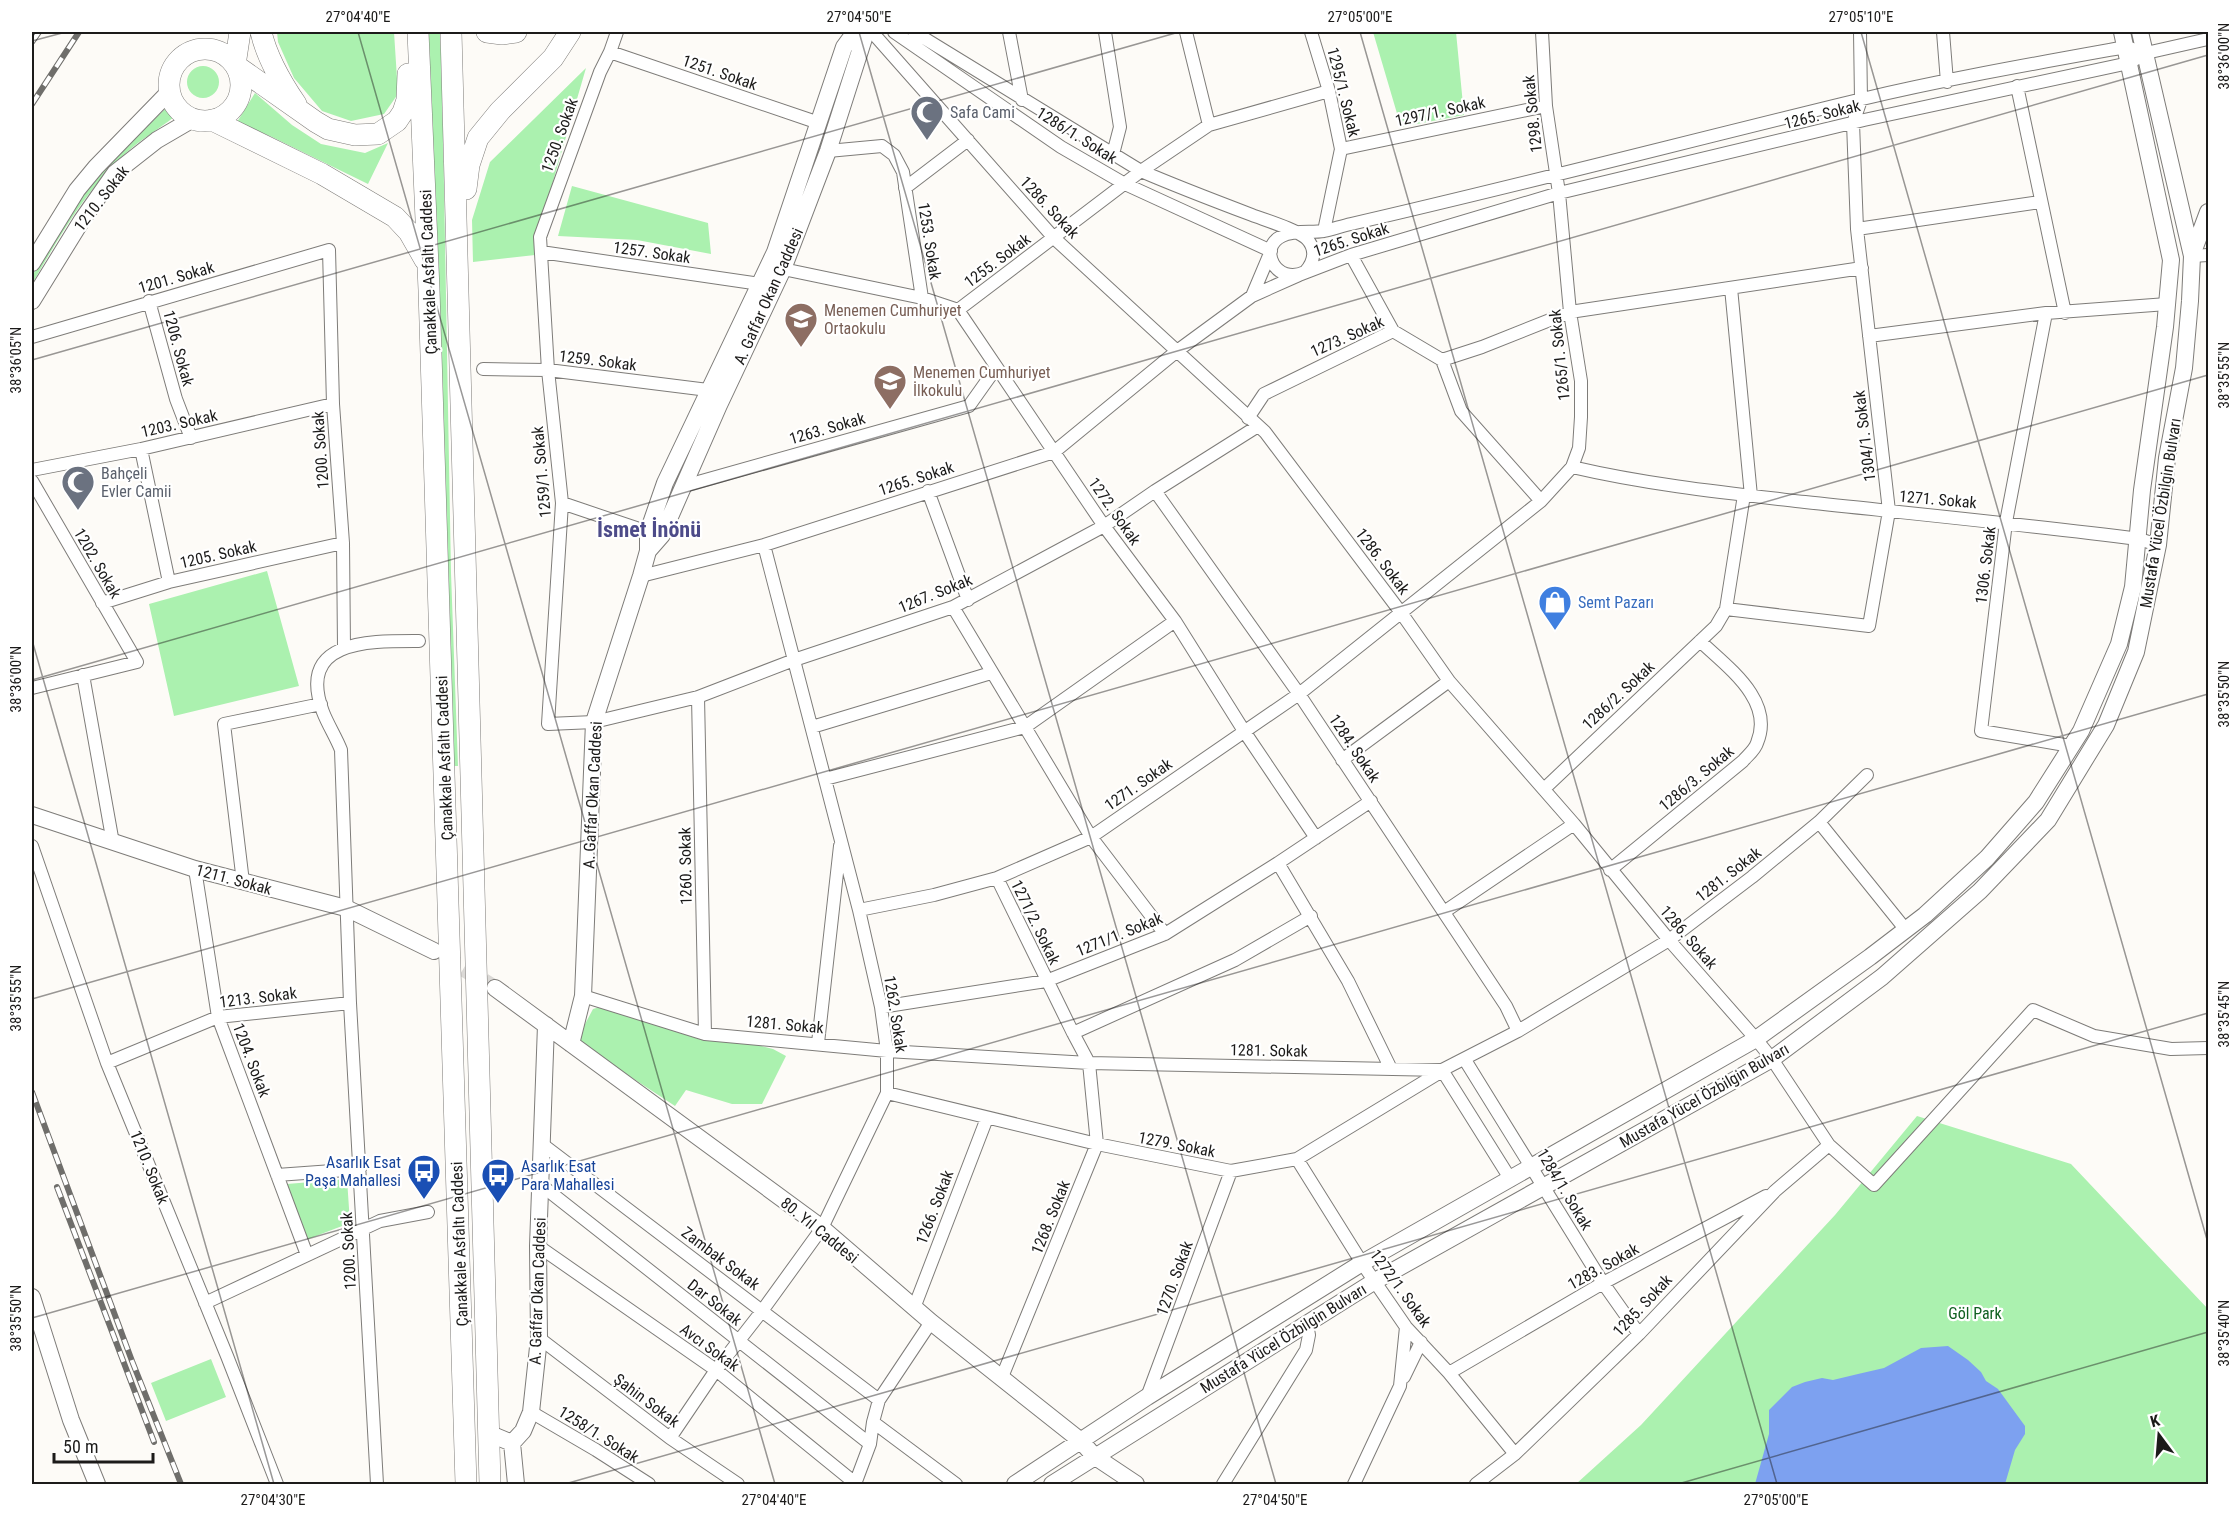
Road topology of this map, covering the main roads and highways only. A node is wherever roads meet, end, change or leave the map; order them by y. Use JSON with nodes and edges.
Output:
{"nodes":[{"id":1,"x":197,"y":32,"type":"edge"},
{"id":2,"x":240,"y":32,"type":"edge"},
{"id":3,"x":261,"y":32,"type":"edge"},
{"id":4,"x":404,"y":32,"type":"edge"},
{"id":5,"x":418,"y":32,"type":"edge"},
{"id":6,"x":452,"y":32,"type":"edge"},
{"id":7,"x":488,"y":32,"type":"edge"},
{"id":8,"x":516,"y":32,"type":"edge"},
{"id":9,"x":570,"y":32,"type":"edge"},
{"id":10,"x":184,"y":55,"type":"junction"},
{"id":11,"x":236,"y":65,"type":"junction"},
{"id":12,"x":302,"y":112,"type":"junction"},
{"id":13,"x":203,"y":119,"type":"junction"},
{"id":14,"x":456,"y":240,"type":"junction"},
{"id":15,"x":427,"y":264,"type":"junction"},
{"id":16,"x":466,"y":1485,"type":"edge"},
{"id":17,"x":490,"y":1485,"type":"edge"}],
"edges":[{"from":1,"to":10,"type":"highway"},
{"from":2,"to":11,"type":"highway"},
{"from":3,"to":12,"type":"highway"},
{"from":4,"to":12,"type":"highway"},
{"from":5,"to":15,"type":"highway","name":"Çanakkale Asfaltı Caddesi"},
{"from":6,"to":14,"type":"highway","name":"Çanakkale Asfaltı Caddesi"},
{"from":7,"to":8,"type":"highway"},
{"from":9,"to":14,"type":"highway"},
{"from":10,"to":11,"type":"highway"},
{"from":10,"to":13,"type":"highway"},
{"from":11,"to":12,"type":"highway"},
{"from":11,"to":13,"type":"highway"},
{"from":13,"to":15,"type":"highway"},
{"from":14,"to":17,"type":"highway","name":"Çanakkale Asfaltı Caddesi"},
{"from":15,"to":16,"type":"highway","name":"Çanakkale Asfaltı Caddesi"}]}
